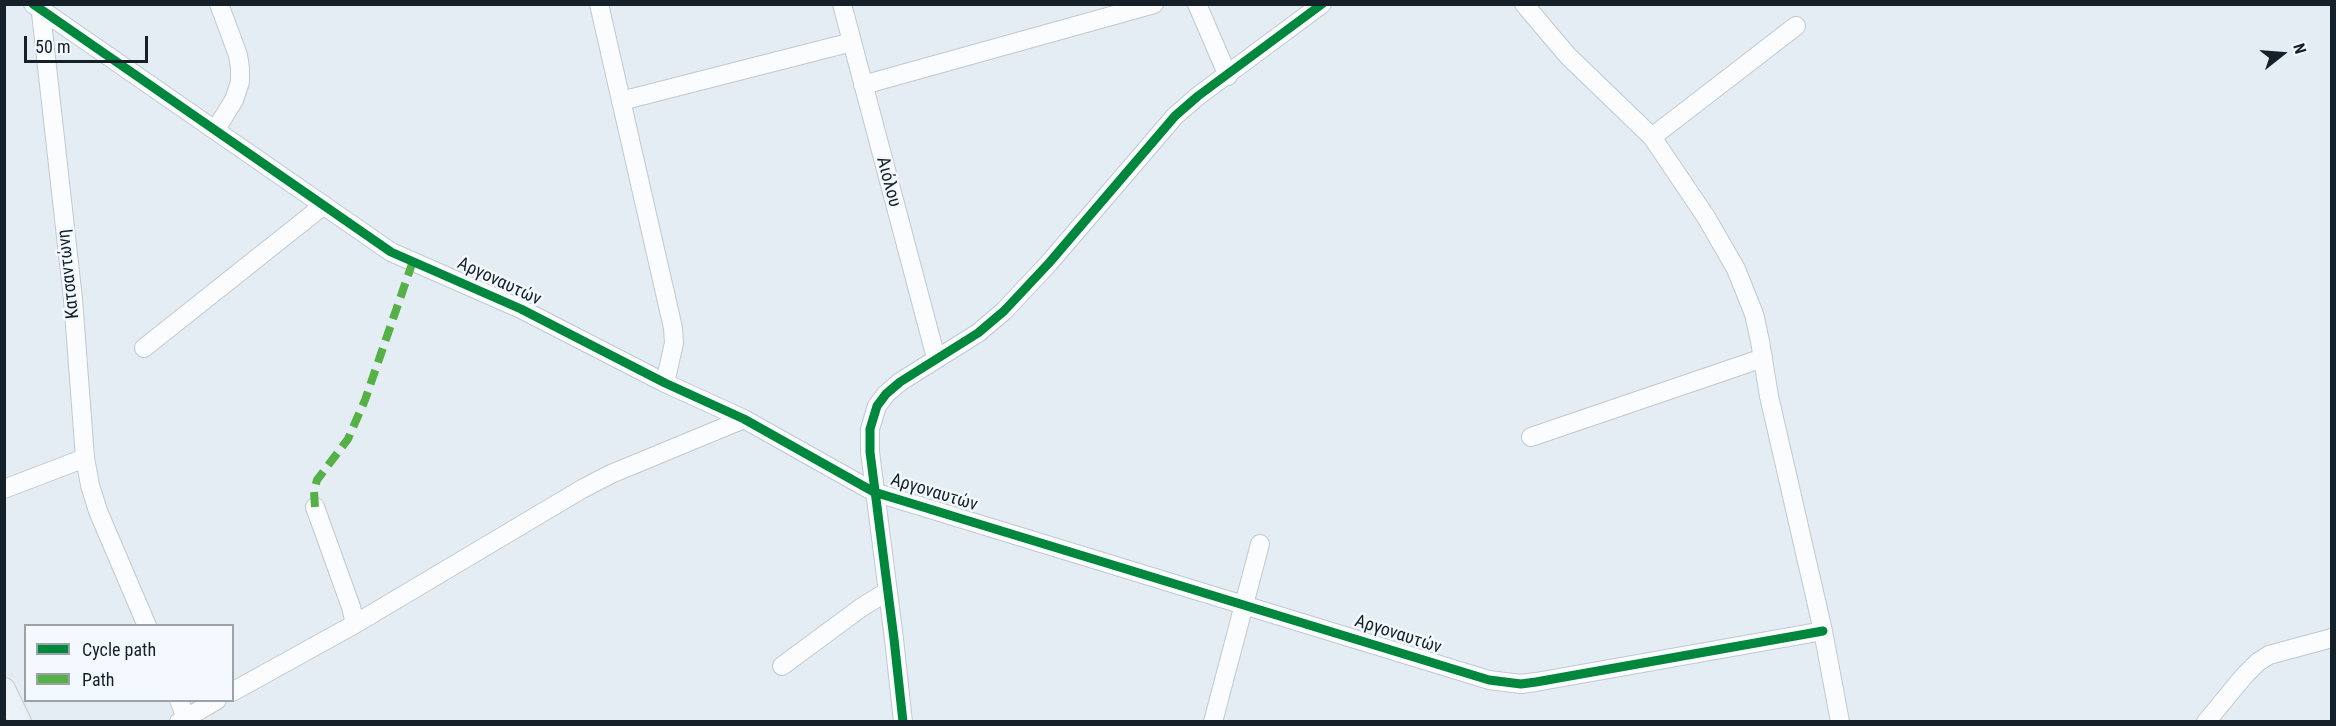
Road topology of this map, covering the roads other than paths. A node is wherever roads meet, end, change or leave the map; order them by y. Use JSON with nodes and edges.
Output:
{"nodes":[{"id":1,"x":219,"y":4,"type":"edge"},
{"id":2,"x":598,"y":4,"type":"edge"},
{"id":3,"x":842,"y":4,"type":"edge"},
{"id":4,"x":1154,"y":4,"type":"edge"},
{"id":5,"x":1197,"y":4,"type":"edge"},
{"id":6,"x":1322,"y":4,"type":"edge"},
{"id":7,"x":1524,"y":4,"type":"edge"},
{"id":8,"x":37,"y":6,"type":"edge"},
{"id":9,"x":1796,"y":26,"type":"dead end"},
{"id":10,"x":852,"y":42,"type":"junction"},
{"id":11,"x":1228,"y":76,"type":"junction"},
{"id":12,"x":863,"y":84,"type":"junction"},
{"id":13,"x":621,"y":101,"type":"junction"},
{"id":14,"x":216,"y":129,"type":"junction"},
{"id":15,"x":1652,"y":137,"type":"junction"},
{"id":16,"x":324,"y":205,"type":"junction"},
{"id":17,"x":144,"y":348,"type":"dead end"},
{"id":18,"x":936,"y":358,"type":"junction"},
{"id":19,"x":1763,"y":358,"type":"junction"},
{"id":20,"x":665,"y":383,"type":"junction"},
{"id":21,"x":744,"y":419,"type":"junction"},
{"id":22,"x":1531,"y":437,"type":"dead end"},
{"id":23,"x":85,"y":458,"type":"junction"},
{"id":24,"x":4,"y":489,"type":"edge"},
{"id":25,"x":874,"y":492,"type":"junction"},
{"id":26,"x":315,"y":507,"type":"dead end"},
{"id":27,"x":1260,"y":543,"type":"dead end"},
{"id":28,"x":888,"y":591,"type":"junction"},
{"id":29,"x":1244,"y":603,"type":"junction"},
{"id":30,"x":146,"y":624,"type":"edge"},
{"id":31,"x":355,"y":624,"type":"junction"},
{"id":32,"x":1823,"y":631,"type":"junction"},
{"id":33,"x":2331,"y":638,"type":"edge"},
{"id":34,"x":782,"y":666,"type":"dead end"},
{"id":35,"x":234,"y":691,"type":"edge"},
{"id":36,"x":6,"y":694,"type":"edge"},
{"id":37,"x":179,"y":702,"type":"edge"},
{"id":38,"x":214,"y":702,"type":"edge"},
{"id":39,"x":182,"y":720,"type":"edge"},
{"id":40,"x":20,"y":722,"type":"edge"},
{"id":41,"x":903,"y":722,"type":"edge"},
{"id":42,"x":1213,"y":722,"type":"edge"},
{"id":43,"x":1840,"y":722,"type":"edge"},
{"id":44,"x":2206,"y":722,"type":"edge"}],
"edges":[{"from":1,"to":14,"type":"street"},
{"from":2,"to":13,"type":"street"},
{"from":3,"to":10,"type":"street","name":"Αιόλου"},
{"from":4,"to":12,"type":"street"},
{"from":5,"to":11,"type":"street"},
{"from":6,"to":11,"type":"street"},
{"from":7,"to":15,"type":"street"},
{"from":8,"to":14,"type":"street","name":"Αργοναυτών"},
{"from":8,"to":23,"type":"street","name":"Κατσαντώνη"},
{"from":9,"to":15,"type":"street"},
{"from":10,"to":12,"type":"street","name":"Αιόλου"},
{"from":10,"to":13,"type":"street"},
{"from":11,"to":18,"type":"street"},
{"from":12,"to":18,"type":"street","name":"Αιόλου"},
{"from":13,"to":20,"type":"street"},
{"from":14,"to":16,"type":"street","name":"Αργοναυτών"},
{"from":15,"to":19,"type":"street"},
{"from":16,"to":17,"type":"street"},
{"from":16,"to":20,"type":"street","name":"Αργοναυτών"},
{"from":18,"to":25,"type":"street"},
{"from":19,"to":22,"type":"street"},
{"from":19,"to":32,"type":"street"},
{"from":20,"to":21,"type":"street","name":"Αργοναυτών"},
{"from":21,"to":25,"type":"street","name":"Αργοναυτών"},
{"from":21,"to":31,"type":"street"},
{"from":23,"to":24,"type":"street"},
{"from":23,"to":30,"type":"street","name":"Κατσαντώνη"},
{"from":25,"to":28,"type":"street"},
{"from":25,"to":29,"type":"street","name":"Αργοναυτών"},
{"from":26,"to":31,"type":"street"},
{"from":27,"to":29,"type":"street"},
{"from":28,"to":34,"type":"street"},
{"from":28,"to":41,"type":"street"},
{"from":29,"to":32,"type":"street","name":"Αργοναυτών"},
{"from":29,"to":42,"type":"street"},
{"from":31,"to":35,"type":"street"},
{"from":32,"to":43,"type":"street"},
{"from":33,"to":44,"type":"street"},
{"from":36,"to":40,"type":"main road"},
{"from":37,"to":39,"type":"street"},
{"from":38,"to":39,"type":"street"}]}
